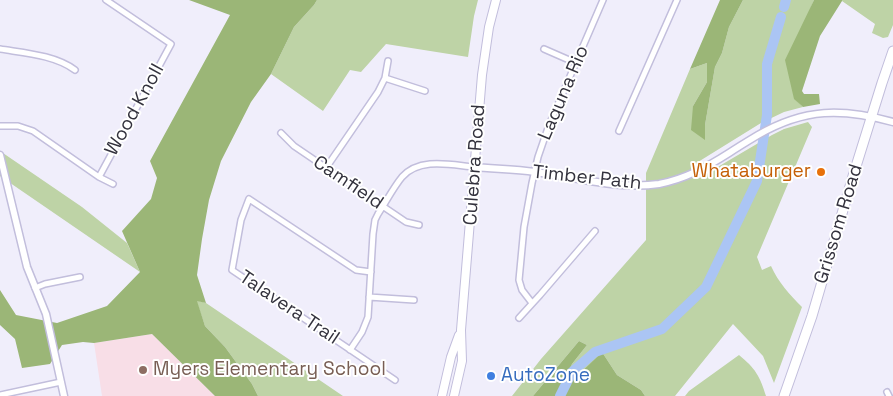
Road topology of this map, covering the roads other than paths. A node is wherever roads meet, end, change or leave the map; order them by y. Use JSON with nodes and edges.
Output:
{"nodes":[{"id":1,"x":106,"y":0,"type":"edge"},
{"id":2,"x":496,"y":0,"type":"edge"},
{"id":3,"x":603,"y":0,"type":"edge"},
{"id":4,"x":676,"y":0,"type":"edge"},
{"id":5,"x":544,"y":48,"type":"dead end"},
{"id":6,"x":0,"y":49,"type":"edge"},
{"id":7,"x":893,"y":51,"type":"edge"},
{"id":8,"x":388,"y":61,"type":"dead end"},
{"id":9,"x":576,"y":63,"type":"junction"},
{"id":10,"x":75,"y":70,"type":"dead end"},
{"id":11,"x":385,"y":78,"type":"junction"},
{"id":12,"x":425,"y":91,"type":"dead end"},
{"id":13,"x":872,"y":116,"type":"junction"},
{"id":14,"x":893,"y":122,"type":"edge"},
{"id":15,"x":0,"y":126,"type":"edge"},
{"id":16,"x":619,"y":131,"type":"dead end"},
{"id":17,"x":281,"y":133,"type":"dead end"},
{"id":18,"x":0,"y":155,"type":"edge"},
{"id":19,"x":474,"y":167,"type":"junction"},
{"id":20,"x":326,"y":168,"type":"junction"},
{"id":21,"x":535,"y":172,"type":"junction"},
{"id":22,"x":99,"y":176,"type":"junction"},
{"id":23,"x":113,"y":184,"type":"dead end"},
{"id":24,"x":383,"y":206,"type":"junction"},
{"id":25,"x":419,"y":225,"type":"dead end"},
{"id":26,"x":595,"y":231,"type":"dead end"},
{"id":27,"x":371,"y":272,"type":"junction"},
{"id":28,"x":80,"y":277,"type":"dead end"},
{"id":29,"x":35,"y":288,"type":"junction"},
{"id":30,"x":369,"y":297,"type":"junction"},
{"id":31,"x":414,"y":300,"type":"dead end"},
{"id":32,"x":532,"y":303,"type":"junction"},
{"id":33,"x":519,"y":318,"type":"dead end"},
{"id":34,"x":461,"y":330,"type":"junction"},
{"id":35,"x":350,"y":350,"type":"junction"},
{"id":36,"x":395,"y":380,"type":"dead end"},
{"id":37,"x":61,"y":382,"type":"junction"},
{"id":38,"x":0,"y":395,"type":"edge"},
{"id":39,"x":64,"y":396,"type":"edge"},
{"id":40,"x":442,"y":396,"type":"edge"},
{"id":41,"x":454,"y":396,"type":"edge"},
{"id":42,"x":784,"y":396,"type":"edge"}],
"edges":[{"from":1,"to":22,"type":"street","name":"Wood Knoll"},
{"from":2,"to":19,"type":"main road","name":"Culebra Road"},
{"from":3,"to":9,"type":"street","name":"Laguna Rio"},
{"from":4,"to":16,"type":"street"},
{"from":5,"to":9,"type":"street"},
{"from":6,"to":10,"type":"street"},
{"from":7,"to":13,"type":"main road","name":"Grissom Road"},
{"from":8,"to":11,"type":"street"},
{"from":9,"to":21,"type":"street","name":"Laguna Rio"},
{"from":11,"to":12,"type":"street"},
{"from":11,"to":20,"type":"street"},
{"from":13,"to":14,"type":"street","name":"Timber Path"},
{"from":13,"to":21,"type":"street","name":"Timber Path"},
{"from":13,"to":42,"type":"main road","name":"Grissom Road"},
{"from":15,"to":22,"type":"street"},
{"from":17,"to":20,"type":"street","name":"Camfield"},
{"from":18,"to":29,"type":"street"},
{"from":19,"to":21,"type":"street","name":"Timber Path"},
{"from":19,"to":24,"type":"street"},
{"from":19,"to":34,"type":"main road","name":"Culebra Road"},
{"from":20,"to":24,"type":"street","name":"Camfield"},
{"from":21,"to":32,"type":"street","name":"Laguna Rio"},
{"from":22,"to":23,"type":"street"},
{"from":24,"to":25,"type":"street","name":"Camfield"},
{"from":24,"to":27,"type":"street"},
{"from":26,"to":32,"type":"street"},
{"from":27,"to":30,"type":"street"},
{"from":27,"to":35,"type":"street","name":"Talavera Trail"},
{"from":28,"to":29,"type":"street"},
{"from":29,"to":37,"type":"street"},
{"from":30,"to":31,"type":"street"},
{"from":30,"to":35,"type":"street"},
{"from":32,"to":33,"type":"street"},
{"from":34,"to":40,"type":"main road","name":"Culebra Road"},
{"from":34,"to":41,"type":"main road","name":"Culebra Road"},
{"from":35,"to":36,"type":"street","name":"Talavera Trail"},
{"from":37,"to":38,"type":"street"},
{"from":37,"to":39,"type":"street"}]}
